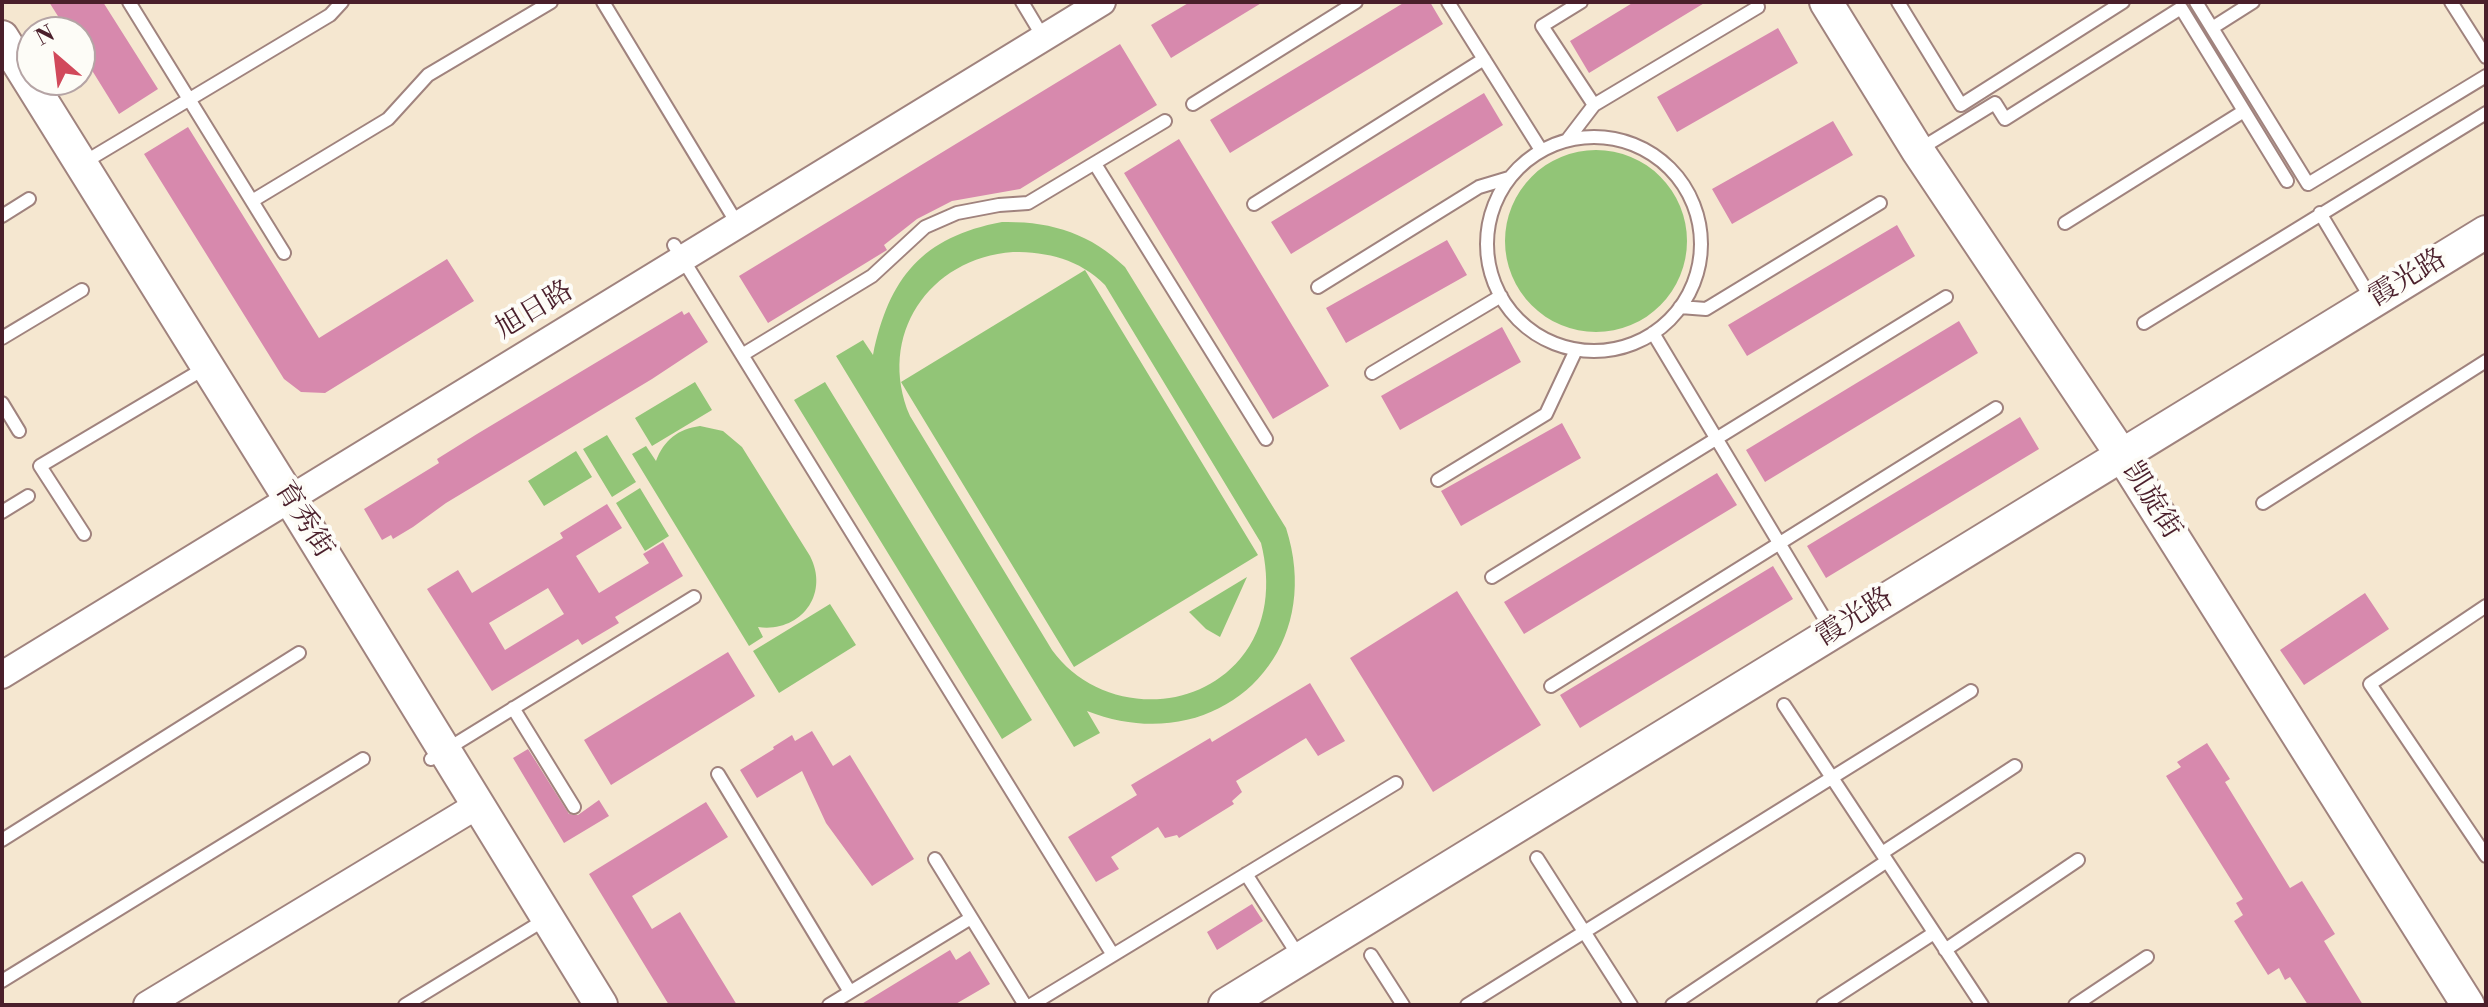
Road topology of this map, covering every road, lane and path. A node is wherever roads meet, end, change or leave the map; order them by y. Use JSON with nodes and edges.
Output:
{"nodes":[{"id":1,"x":342,"y":2,"type":"edge"},
{"id":2,"x":551,"y":2,"type":"edge"},
{"id":3,"x":603,"y":2,"type":"edge"},
{"id":4,"x":1069,"y":2,"type":"edge"},
{"id":5,"x":1102,"y":2,"type":"edge"},
{"id":6,"x":1356,"y":2,"type":"edge"},
{"id":7,"x":1448,"y":2,"type":"edge"},
{"id":8,"x":1581,"y":2,"type":"edge"},
{"id":9,"x":1813,"y":2,"type":"edge"},
{"id":10,"x":1826,"y":2,"type":"edge"},
{"id":11,"x":1898,"y":2,"type":"edge"},
{"id":12,"x":2123,"y":2,"type":"edge"},
{"id":13,"x":2196,"y":2,"type":"edge"},
{"id":14,"x":2253,"y":2,"type":"edge"},
{"id":15,"x":2451,"y":2,"type":"edge"},
{"id":16,"x":132,"y":3,"type":"edge"},
{"id":17,"x":1758,"y":7,"type":"dead end"},
{"id":18,"x":1033,"y":21,"type":"edge"},
{"id":19,"x":2212,"y":28,"type":"junction"},
{"id":20,"x":2,"y":37,"type":"edge"},
{"id":21,"x":2486,"y":57,"type":"edge"},
{"id":22,"x":1484,"y":59,"type":"junction"},
{"id":23,"x":2,"y":67,"type":"edge"},
{"id":24,"x":2486,"y":76,"type":"edge"},
{"id":25,"x":189,"y":99,"type":"junction"},
{"id":26,"x":1193,"y":104,"type":"dead end"},
{"id":27,"x":1594,"y":105,"type":"junction"},
{"id":28,"x":2244,"y":111,"type":"junction"},
{"id":29,"x":2486,"y":113,"type":"edge"},
{"id":30,"x":1165,"y":121,"type":"dead end"},
{"id":31,"x":1568,"y":139,"type":"junction"},
{"id":32,"x":1541,"y":150,"type":"junction"},
{"id":33,"x":1918,"y":151,"type":"junction"},
{"id":34,"x":80,"y":164,"type":"junction"},
{"id":35,"x":1095,"y":164,"type":"junction"},
{"id":36,"x":1509,"y":178,"type":"junction"},
{"id":37,"x":2287,"y":181,"type":"dead end"},
{"id":38,"x":29,"y":199,"type":"dead end"},
{"id":39,"x":252,"y":201,"type":"junction"},
{"id":40,"x":1880,"y":203,"type":"dead end"},
{"id":41,"x":1254,"y":204,"type":"dead end"},
{"id":42,"x":2320,"y":213,"type":"junction"},
{"id":43,"x":2,"y":216,"type":"edge"},
{"id":44,"x":734,"y":218,"type":"junction"},
{"id":45,"x":2065,"y":223,"type":"dead end"},
{"id":46,"x":2486,"y":232,"type":"edge"},
{"id":47,"x":2486,"y":247,"type":"edge"},
{"id":48,"x":678,"y":252,"type":"junction"},
{"id":49,"x":284,"y":253,"type":"dead end"},
{"id":50,"x":1318,"y":287,"type":"dead end"},
{"id":51,"x":82,"y":290,"type":"dead end"},
{"id":52,"x":1501,"y":296,"type":"junction"},
{"id":53,"x":1946,"y":297,"type":"dead end"},
{"id":54,"x":2376,"y":306,"type":"junction"},
{"id":55,"x":1680,"y":307,"type":"junction"},
{"id":56,"x":2144,"y":323,"type":"dead end"},
{"id":57,"x":1653,"y":333,"type":"junction"},
{"id":58,"x":2,"y":338,"type":"edge"},
{"id":59,"x":1576,"y":350,"type":"junction"},
{"id":60,"x":742,"y":355,"type":"junction"},
{"id":61,"x":2486,"y":361,"type":"edge"},
{"id":62,"x":201,"y":371,"type":"junction"},
{"id":63,"x":1372,"y":373,"type":"dead end"},
{"id":64,"x":2,"y":403,"type":"edge"},
{"id":65,"x":1996,"y":408,"type":"dead end"},
{"id":66,"x":19,"y":431,"type":"dead end"},
{"id":67,"x":1266,"y":439,"type":"dead end"},
{"id":68,"x":1717,"y":439,"type":"junction"},
{"id":69,"x":2116,"y":466,"type":"junction"},
{"id":70,"x":1438,"y":480,"type":"dead end"},
{"id":71,"x":28,"y":496,"type":"dead end"},
{"id":72,"x":280,"y":496,"type":"junction"},
{"id":73,"x":2263,"y":503,"type":"dead end"},
{"id":74,"x":2,"y":512,"type":"edge"},
{"id":75,"x":84,"y":534,"type":"dead end"},
{"id":76,"x":1780,"y":544,"type":"junction"},
{"id":77,"x":1492,"y":577,"type":"dead end"},
{"id":78,"x":694,"y":597,"type":"dead end"},
{"id":79,"x":2486,"y":606,"type":"edge"},
{"id":80,"x":1837,"y":638,"type":"junction"},
{"id":81,"x":299,"y":653,"type":"dead end"},
{"id":82,"x":2,"y":656,"type":"edge"},
{"id":83,"x":2,"y":675,"type":"edge"},
{"id":84,"x":1551,"y":686,"type":"dead end"},
{"id":85,"x":1971,"y":691,"type":"dead end"},
{"id":86,"x":1784,"y":705,"type":"dead end"},
{"id":87,"x":513,"y":708,"type":"junction"},
{"id":88,"x":438,"y":754,"type":"junction"},
{"id":89,"x":363,"y":759,"type":"dead end"},
{"id":90,"x":2015,"y":766,"type":"dead end"},
{"id":91,"x":718,"y":774,"type":"dead end"},
{"id":92,"x":1833,"y":777,"type":"junction"},
{"id":93,"x":1396,"y":783,"type":"dead end"},
{"id":94,"x":574,"y":807,"type":"dead end"},
{"id":95,"x":471,"y":809,"type":"junction"},
{"id":96,"x":2,"y":840,"type":"edge"},
{"id":97,"x":2486,"y":856,"type":"edge"},
{"id":98,"x":1884,"y":857,"type":"junction"},
{"id":99,"x":1537,"y":858,"type":"dead end"},
{"id":100,"x":935,"y":859,"type":"dead end"},
{"id":101,"x":2078,"y":860,"type":"dead end"},
{"id":102,"x":1246,"y":874,"type":"junction"},
{"id":103,"x":971,"y":918,"type":"junction"},
{"id":104,"x":540,"y":922,"type":"junction"},
{"id":105,"x":1585,"y":933,"type":"junction"},
{"id":106,"x":1934,"y":933,"type":"junction"},
{"id":107,"x":1945,"y":950,"type":"junction"},
{"id":108,"x":1113,"y":955,"type":"junction"},
{"id":109,"x":1371,"y":955,"type":"dead end"},
{"id":110,"x":2147,"y":957,"type":"dead end"},
{"id":111,"x":1304,"y":965,"type":"junction"},
{"id":112,"x":2,"y":981,"type":"edge"},
{"id":113,"x":850,"y":992,"type":"junction"},
{"id":114,"x":147,"y":1005,"type":"edge"},
{"id":115,"x":405,"y":1005,"type":"edge"},
{"id":116,"x":583,"y":1005,"type":"edge"},
{"id":117,"x":601,"y":1005,"type":"edge"},
{"id":118,"x":829,"y":1005,"type":"edge"},
{"id":119,"x":1028,"y":1005,"type":"edge"},
{"id":120,"x":1225,"y":1005,"type":"edge"},
{"id":121,"x":1252,"y":1005,"type":"edge"},
{"id":122,"x":1403,"y":1005,"type":"edge"},
{"id":123,"x":1467,"y":1005,"type":"edge"},
{"id":124,"x":1631,"y":1005,"type":"edge"},
{"id":125,"x":1672,"y":1005,"type":"edge"},
{"id":126,"x":1823,"y":1005,"type":"edge"},
{"id":127,"x":1982,"y":1005,"type":"edge"},
{"id":128,"x":2075,"y":1005,"type":"edge"},
{"id":129,"x":2444,"y":1005,"type":"edge"},
{"id":130,"x":2468,"y":1005,"type":"edge"}],
"edges":[{"from":1,"to":25,"type":"lane"},
{"from":2,"to":39,"type":"lane"},
{"from":3,"to":44,"type":"lane"},
{"from":4,"to":18,"type":"street","name":"旭日路"},
{"from":5,"to":18,"type":"street","name":"旭日路"},
{"from":6,"to":26,"type":"lane"},
{"from":7,"to":22,"type":"lane"},
{"from":8,"to":27,"type":"lane"},
{"from":9,"to":69,"type":"street","name":"凯旋街"},
{"from":10,"to":33,"type":"street","name":"凯旋街"},
{"from":11,"to":12,"type":"lane"},
{"from":13,"to":19,"type":"lane"},
{"from":14,"to":19,"type":"lane"},
{"from":15,"to":21,"type":"lane"},
{"from":16,"to":25,"type":"lane"},
{"from":17,"to":27,"type":"lane"},
{"from":18,"to":44,"type":"street","name":"旭日路"},
{"from":19,"to":24,"type":"lane"},
{"from":20,"to":34,"type":"street","name":"育秀街"},
{"from":22,"to":32,"type":"lane"},
{"from":22,"to":41,"type":"lane"},
{"from":23,"to":62,"type":"street","name":"育秀街"},
{"from":25,"to":34,"type":"lane"},
{"from":25,"to":39,"type":"lane"},
{"from":27,"to":31,"type":"lane"},
{"from":28,"to":33,"type":"lane"},
{"from":28,"to":37,"type":"lane"},
{"from":28,"to":45,"type":"lane"},
{"from":29,"to":42,"type":"lane"},
{"from":30,"to":35,"type":"lane"},
{"from":31,"to":32,"type":"lane"},
{"from":31,"to":55,"type":"lane"},
{"from":32,"to":36,"type":"lane"},
{"from":33,"to":69,"type":"street","name":"凯旋街"},
{"from":34,"to":62,"type":"street","name":"育秀街"},
{"from":35,"to":60,"type":"lane"},
{"from":35,"to":67,"type":"lane"},
{"from":36,"to":50,"type":"lane"},
{"from":36,"to":52,"type":"lane"},
{"from":38,"to":43,"type":"lane"},
{"from":39,"to":49,"type":"lane"},
{"from":40,"to":55,"type":"lane"},
{"from":42,"to":54,"type":"lane"},
{"from":42,"to":56,"type":"lane"},
{"from":44,"to":48,"type":"street","name":"旭日路"},
{"from":46,"to":54,"type":"street","name":"霞光路"},
{"from":47,"to":54,"type":"street","name":"霞光路"},
{"from":48,"to":60,"type":"lane"},
{"from":48,"to":72,"type":"street","name":"旭日路"},
{"from":51,"to":58,"type":"lane"},
{"from":52,"to":59,"type":"lane"},
{"from":52,"to":63,"type":"lane"},
{"from":53,"to":68,"type":"lane"},
{"from":54,"to":69,"type":"street","name":"霞光路"},
{"from":55,"to":57,"type":"lane"},
{"from":57,"to":59,"type":"lane"},
{"from":57,"to":68,"type":"lane"},
{"from":59,"to":70,"type":"lane"},
{"from":60,"to":108,"type":"lane"},
{"from":61,"to":73,"type":"lane"},
{"from":62,"to":72,"type":"street","name":"育秀街"},
{"from":62,"to":75,"type":"lane"},
{"from":64,"to":66,"type":"lane"},
{"from":65,"to":76,"type":"lane"},
{"from":68,"to":76,"type":"lane"},
{"from":68,"to":77,"type":"lane"},
{"from":69,"to":80,"type":"street","name":"霞光路"},
{"from":69,"to":129,"type":"street","name":"凯旋街"},
{"from":69,"to":130,"type":"street","name":"凯旋街"},
{"from":71,"to":74,"type":"lane"},
{"from":72,"to":82,"type":"street","name":"旭日路"},
{"from":72,"to":83,"type":"street","name":"旭日路"},
{"from":72,"to":88,"type":"street","name":"育秀街"},
{"from":76,"to":80,"type":"lane"},
{"from":76,"to":84,"type":"lane"},
{"from":78,"to":87,"type":"lane"},
{"from":79,"to":97,"type":"lane"},
{"from":80,"to":111,"type":"street","name":"霞光路"},
{"from":81,"to":96,"type":"lane"},
{"from":85,"to":92,"type":"lane"},
{"from":86,"to":92,"type":"lane"},
{"from":87,"to":88,"type":"lane"},
{"from":87,"to":94,"type":"lane"},
{"from":88,"to":95,"type":"street","name":"育秀街"},
{"from":89,"to":112,"type":"lane"},
{"from":90,"to":98,"type":"lane"},
{"from":91,"to":113,"type":"lane"},
{"from":92,"to":98,"type":"lane"},
{"from":92,"to":105,"type":"lane"},
{"from":93,"to":102,"type":"lane"},
{"from":95,"to":104,"type":"street","name":"育秀街"},
{"from":95,"to":114,"type":"street"},
{"from":98,"to":106,"type":"lane"},
{"from":98,"to":125,"type":"lane"},
{"from":99,"to":105,"type":"lane"},
{"from":100,"to":103,"type":"lane"},
{"from":101,"to":107,"type":"lane"},
{"from":102,"to":108,"type":"lane"},
{"from":102,"to":111,"type":"lane"},
{"from":103,"to":113,"type":"lane"},
{"from":103,"to":119,"type":"lane"},
{"from":104,"to":115,"type":"lane"},
{"from":104,"to":116,"type":"street","name":"育秀街"},
{"from":104,"to":117,"type":"street","name":"育秀街"},
{"from":105,"to":123,"type":"lane"},
{"from":105,"to":124,"type":"lane"},
{"from":106,"to":107,"type":"lane"},
{"from":106,"to":126,"type":"lane"},
{"from":107,"to":127,"type":"lane"},
{"from":108,"to":119,"type":"lane"},
{"from":109,"to":122,"type":"lane"},
{"from":110,"to":128,"type":"lane"},
{"from":111,"to":120,"type":"street","name":"霞光路"},
{"from":111,"to":121,"type":"street","name":"霞光路"},
{"from":113,"to":118,"type":"lane"}]}
